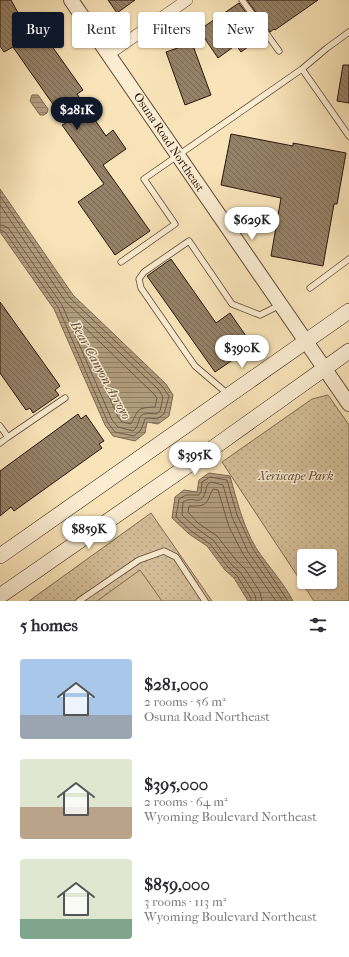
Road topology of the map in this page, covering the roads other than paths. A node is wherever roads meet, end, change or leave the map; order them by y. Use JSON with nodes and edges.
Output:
{"nodes":[{"id":1,"x":71,"y":0,"type":"edge"},
{"id":2,"x":187,"y":0,"type":"edge"},
{"id":3,"x":242,"y":0,"type":"edge"},
{"id":4,"x":349,"y":32,"type":"edge"},
{"id":5,"x":279,"y":50,"type":"dead end"},
{"id":6,"x":109,"y":54,"type":"junction"},
{"id":7,"x":302,"y":69,"type":"junction"},
{"id":8,"x":349,"y":136,"type":"edge"},
{"id":9,"x":178,"y":154,"type":"junction"},
{"id":10,"x":349,"y":259,"type":"edge"},
{"id":11,"x":121,"y":262,"type":"dead end"},
{"id":12,"x":310,"y":288,"type":"dead end"},
{"id":13,"x":281,"y":305,"type":"junction"},
{"id":14,"x":349,"y":311,"type":"edge"},
{"id":15,"x":306,"y":342,"type":"junction"},
{"id":16,"x":349,"y":351,"type":"edge"},
{"id":17,"x":324,"y":368,"type":"junction"},
{"id":18,"x":229,"y":395,"type":"junction"},
{"id":19,"x":65,"y":398,"type":"dead end"},
{"id":20,"x":349,"y":404,"type":"edge"},
{"id":21,"x":0,"y":426,"type":"edge"},
{"id":22,"x":8,"y":437,"type":"junction"},
{"id":23,"x":0,"y":443,"type":"edge"},
{"id":24,"x":1,"y":554,"type":"edge"},
{"id":25,"x":0,"y":596,"type":"edge"},
{"id":26,"x":79,"y":601,"type":"edge"},
{"id":27,"x":205,"y":601,"type":"edge"}],
"edges":[{"from":1,"to":6,"type":"street","name":"Osuna Road Northeast"},
{"from":2,"to":6,"type":"street"},
{"from":3,"to":5,"type":"lane"},
{"from":4,"to":7,"type":"lane"},
{"from":6,"to":9,"type":"street","name":"Osuna Road Northeast"},
{"from":7,"to":8,"type":"lane"},
{"from":7,"to":9,"type":"lane"},
{"from":9,"to":11,"type":"lane"},
{"from":9,"to":13,"type":"street","name":"Osuna Road Northeast"},
{"from":10,"to":12,"type":"lane"},
{"from":13,"to":15,"type":"street","name":"Osuna Road Northeast"},
{"from":13,"to":18,"type":"lane"},
{"from":14,"to":15,"type":"main road"},
{"from":15,"to":17,"type":"street","name":"Osuna Road Northeast"},
{"from":15,"to":18,"type":"main road"},
{"from":16,"to":17,"type":"main road"},
{"from":17,"to":20,"type":"street","name":"Osuna Road Northeast"},
{"from":17,"to":25,"type":"main road"},
{"from":18,"to":24,"type":"main road"},
{"from":19,"to":22,"type":"lane"},
{"from":21,"to":22,"type":"lane"},
{"from":22,"to":23,"type":"lane"},
{"from":26,"to":27,"type":"lane"}]}
